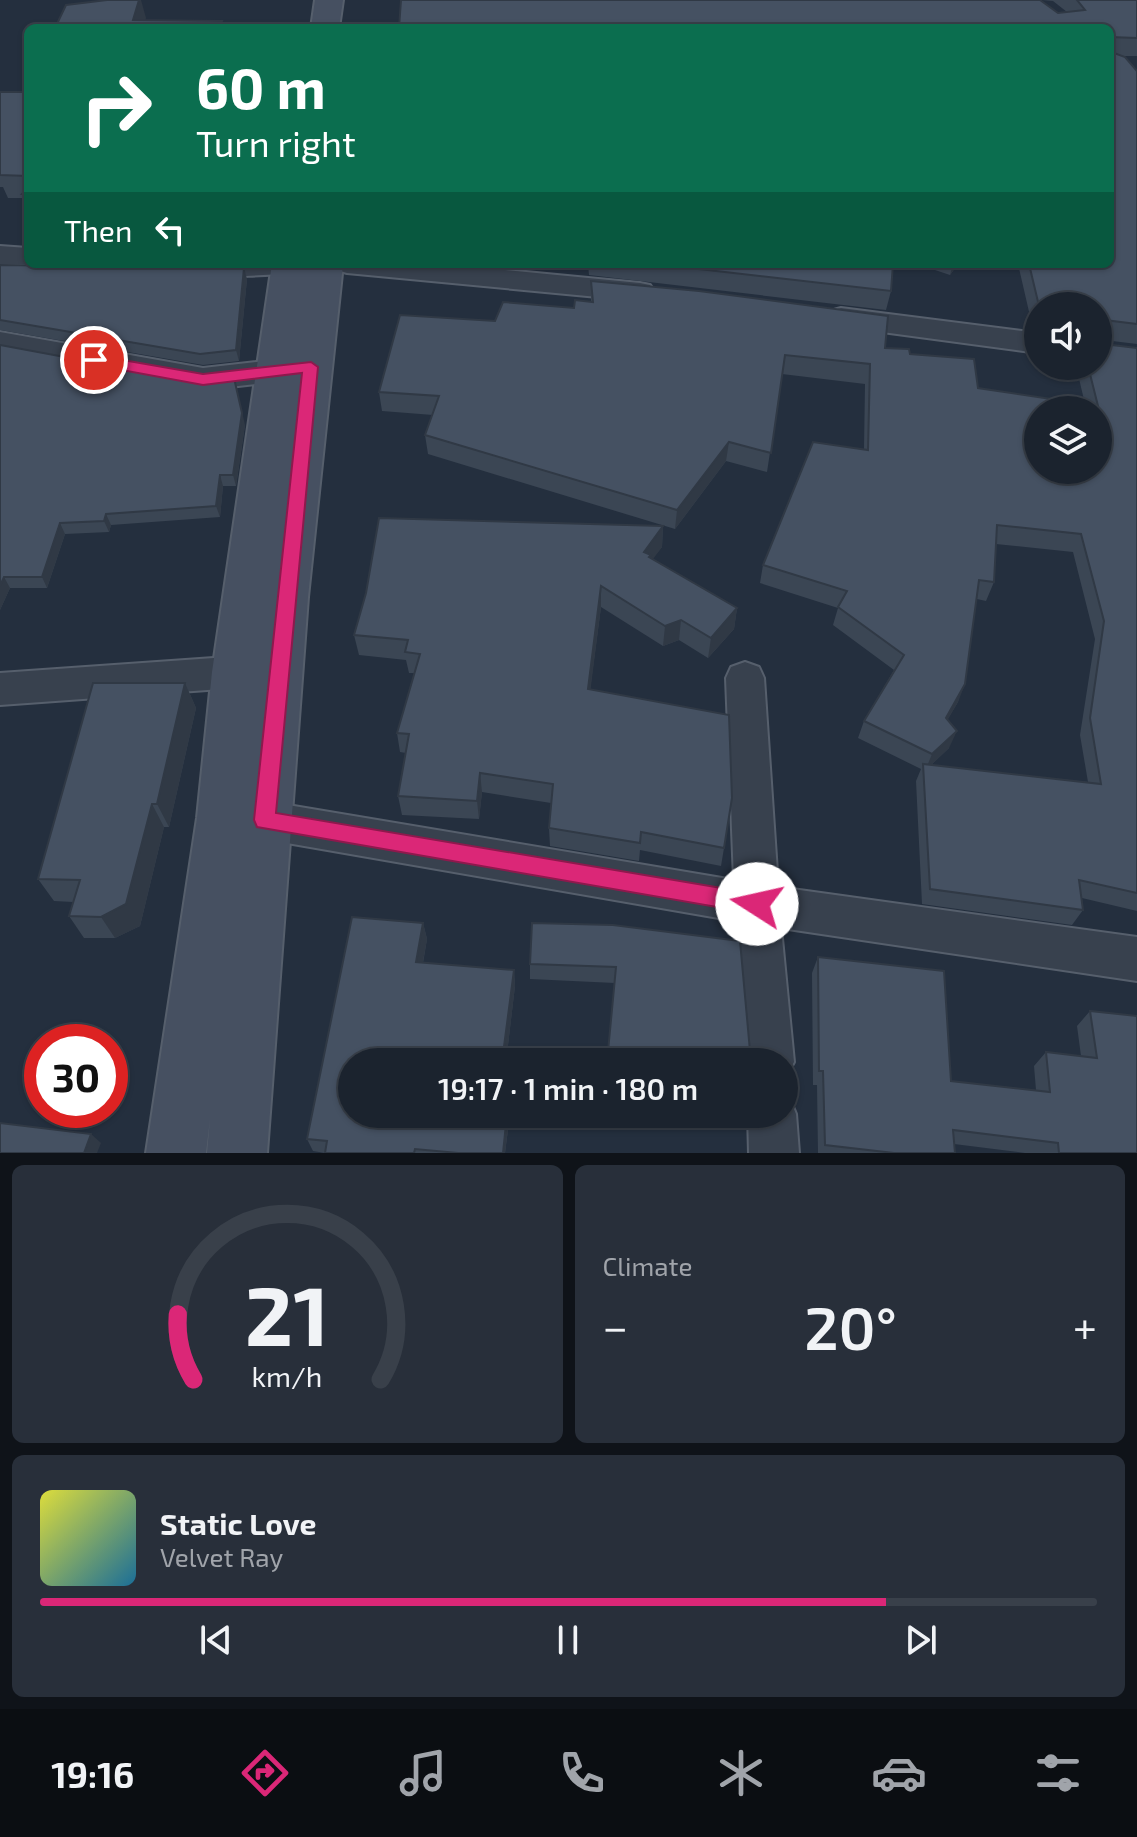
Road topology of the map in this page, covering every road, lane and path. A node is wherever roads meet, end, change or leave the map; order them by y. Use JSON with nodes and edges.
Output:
{"nodes":[{"id":1,"x":329,"y":0,"type":"edge"},
{"id":2,"x":352,"y":0,"type":"edge"},
{"id":3,"x":326,"y":24,"type":"edge"},
{"id":4,"x":349,"y":24,"type":"edge"},
{"id":5,"x":0,"y":255,"type":"edge"},
{"id":6,"x":24,"y":257,"type":"edge"},
{"id":7,"x":302,"y":268,"type":"edge"},
{"id":8,"x":388,"y":268,"type":"edge"},
{"id":9,"x":666,"y":295,"type":"edge"},
{"id":10,"x":816,"y":315,"type":"edge"},
{"id":11,"x":1024,"y":341,"type":"edge"},
{"id":12,"x":0,"y":342,"type":"edge"},
{"id":13,"x":294,"y":369,"type":"junction"},
{"id":14,"x":283,"y":643,"type":"junction"},
{"id":15,"x":235,"y":672,"type":"junction"},
{"id":16,"x":745,"y":678,"type":"dead end"},
{"id":17,"x":0,"y":689,"type":"edge"},
{"id":18,"x":264,"y":820,"type":"junction"},
{"id":19,"x":757,"y":904,"type":"junction"},
{"id":20,"x":1137,"y":959,"type":"edge"},
{"id":21,"x":769,"y":1048,"type":"edge"},
{"id":22,"x":773,"y":1128,"type":"edge"},
{"id":23,"x":176,"y":1153,"type":"edge"},
{"id":24,"x":237,"y":1153,"type":"edge"},
{"id":25,"x":774,"y":1153,"type":"edge"}],
"edges":[{"from":1,"to":3,"type":"street"},
{"from":2,"to":4,"type":"street"},
{"from":5,"to":6,"type":"street"},
{"from":7,"to":13,"type":"street"},
{"from":8,"to":9,"type":"street"},
{"from":10,"to":11,"type":"street"},
{"from":12,"to":13,"type":"street"},
{"from":13,"to":14,"type":"street"},
{"from":13,"to":15,"type":"street"},
{"from":14,"to":15,"type":"street"},
{"from":14,"to":18,"type":"street"},
{"from":15,"to":17,"type":"street"},
{"from":15,"to":23,"type":"street"},
{"from":16,"to":19,"type":"street"},
{"from":18,"to":19,"type":"street"},
{"from":18,"to":24,"type":"street"},
{"from":19,"to":20,"type":"street"},
{"from":19,"to":21,"type":"street"},
{"from":22,"to":25,"type":"street"}]}
